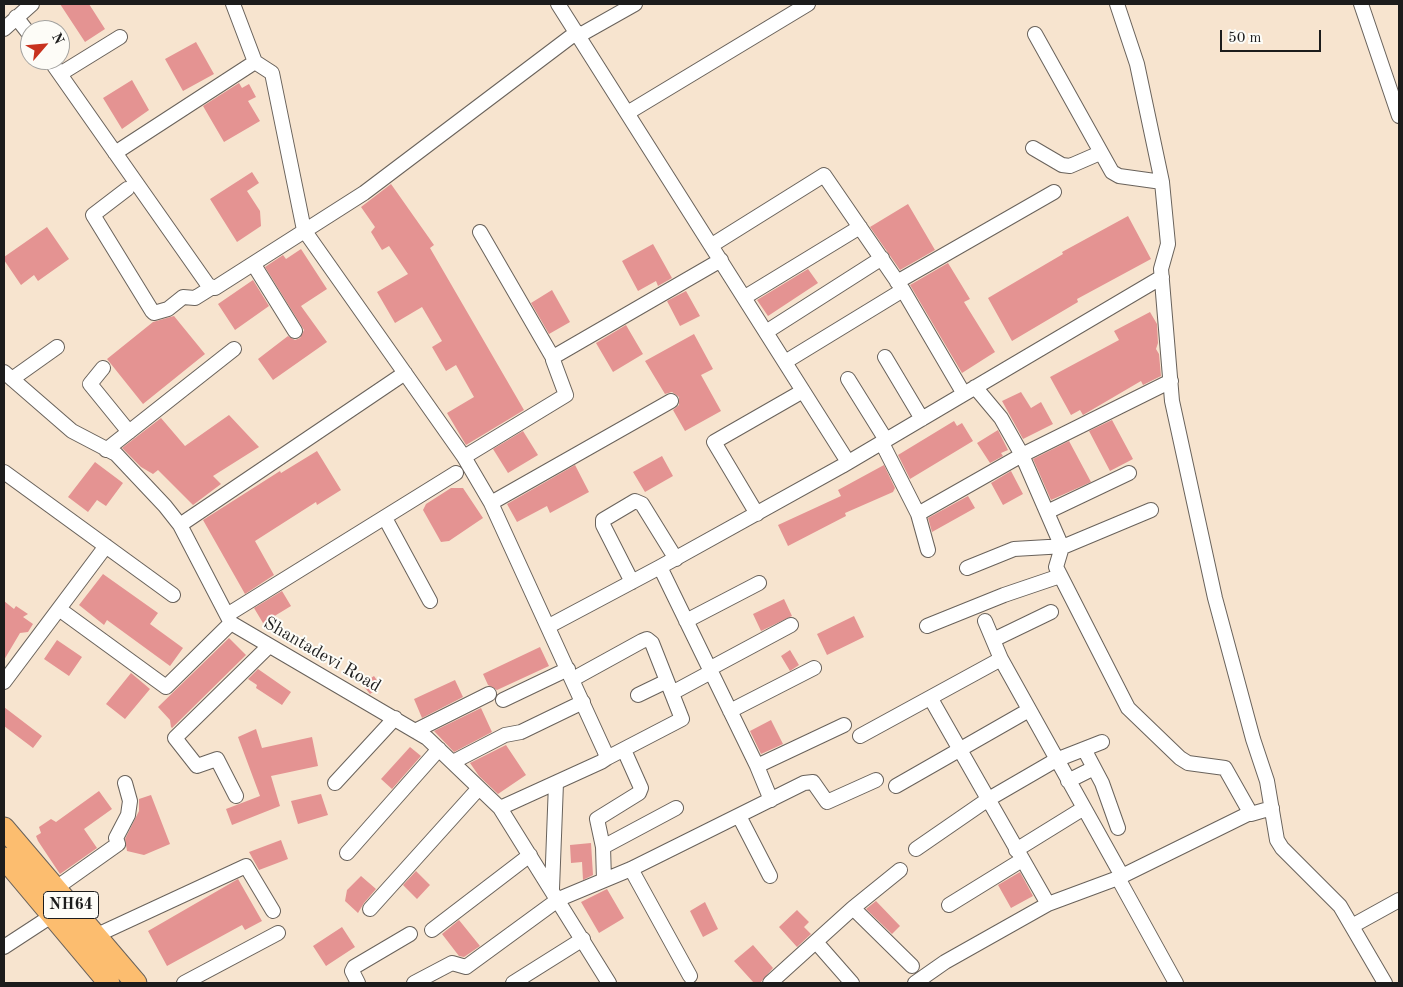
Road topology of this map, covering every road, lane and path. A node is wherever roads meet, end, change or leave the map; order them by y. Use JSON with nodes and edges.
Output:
{"nodes":[{"id":1,"x":32,"y":4,"type":"edge"},
{"id":2,"x":233,"y":4,"type":"edge"},
{"id":3,"x":558,"y":4,"type":"edge"},
{"id":4,"x":635,"y":4,"type":"edge"},
{"id":5,"x":808,"y":4,"type":"edge"},
{"id":6,"x":1117,"y":4,"type":"edge"},
{"id":7,"x":1361,"y":4,"type":"edge"},
{"id":8,"x":16,"y":17,"type":"junction"},
{"id":9,"x":20,"y":22,"type":"edge"},
{"id":10,"x":4,"y":29,"type":"edge"},
{"id":11,"x":578,"y":33,"type":"junction"},
{"id":12,"x":1035,"y":34,"type":"dead end"},
{"id":13,"x":120,"y":37,"type":"dead end"},
{"id":14,"x":255,"y":62,"type":"junction"},
{"id":15,"x":57,"y":70,"type":"edge"},
{"id":16,"x":60,"y":74,"type":"junction"},
{"id":17,"x":628,"y":112,"type":"junction"},
{"id":18,"x":1399,"y":116,"type":"edge"},
{"id":19,"x":1034,"y":148,"type":"dead end"},
{"id":20,"x":115,"y":153,"type":"junction"},
{"id":21,"x":1100,"y":153,"type":"junction"},
{"id":22,"x":1162,"y":182,"type":"junction"},
{"id":23,"x":127,"y":190,"type":"dead end"},
{"id":24,"x":1054,"y":192,"type":"dead end"},
{"id":25,"x":860,"y":227,"type":"junction"},
{"id":26,"x":304,"y":230,"type":"junction"},
{"id":27,"x":480,"y":232,"type":"dead end"},
{"id":28,"x":712,"y":245,"type":"junction"},
{"id":29,"x":882,"y":258,"type":"junction"},
{"id":30,"x":721,"y":260,"type":"junction"},
{"id":31,"x":254,"y":265,"type":"junction"},
{"id":32,"x":1162,"y":278,"type":"junction"},
{"id":33,"x":900,"y":286,"type":"junction"},
{"id":34,"x":211,"y":288,"type":"junction"},
{"id":35,"x":745,"y":297,"type":"junction"},
{"id":36,"x":296,"y":331,"type":"dead end"},
{"id":37,"x":766,"y":332,"type":"junction"},
{"id":38,"x":57,"y":347,"type":"dead end"},
{"id":39,"x":234,"y":349,"type":"dead end"},
{"id":40,"x":885,"y":357,"type":"dead end"},
{"id":41,"x":553,"y":358,"type":"junction"},
{"id":42,"x":785,"y":362,"type":"junction"},
{"id":43,"x":103,"y":368,"type":"dead end"},
{"id":44,"x":405,"y":373,"type":"junction"},
{"id":45,"x":8,"y":375,"type":"edge"},
{"id":46,"x":848,"y":380,"type":"dead end"},
{"id":47,"x":1171,"y":381,"type":"junction"},
{"id":48,"x":803,"y":391,"type":"junction"},
{"id":49,"x":970,"y":391,"type":"junction"},
{"id":50,"x":671,"y":401,"type":"dead end"},
{"id":51,"x":922,"y":419,"type":"junction"},
{"id":52,"x":129,"y":432,"type":"junction"},
{"id":53,"x":884,"y":441,"type":"junction"},
{"id":54,"x":106,"y":450,"type":"junction"},
{"id":55,"x":1022,"y":456,"type":"junction"},
{"id":56,"x":464,"y":457,"type":"junction"},
{"id":57,"x":848,"y":462,"type":"junction"},
{"id":58,"x":4,"y":472,"type":"edge"},
{"id":59,"x":1129,"y":473,"type":"dead end"},
{"id":60,"x":456,"y":474,"type":"dead end"},
{"id":61,"x":491,"y":503,"type":"junction"},
{"id":62,"x":1151,"y":510,"type":"dead end"},
{"id":63,"x":1047,"y":512,"type":"junction"},
{"id":64,"x":757,"y":514,"type":"junction"},
{"id":65,"x":918,"y":514,"type":"junction"},
{"id":66,"x":385,"y":518,"type":"junction"},
{"id":67,"x":180,"y":525,"type":"junction"},
{"id":68,"x":106,"y":546,"type":"junction"},
{"id":69,"x":1062,"y":547,"type":"junction"},
{"id":70,"x":928,"y":550,"type":"dead end"},
{"id":71,"x":676,"y":559,"type":"junction"},
{"id":72,"x":660,"y":567,"type":"junction"},
{"id":73,"x":967,"y":568,"type":"dead end"},
{"id":74,"x":1060,"y":576,"type":"junction"},
{"id":75,"x":632,"y":582,"type":"junction"},
{"id":76,"x":759,"y":583,"type":"dead end"},
{"id":77,"x":173,"y":595,"type":"dead end"},
{"id":78,"x":430,"y":601,"type":"dead end"},
{"id":79,"x":59,"y":609,"type":"junction"},
{"id":80,"x":1050,"y":612,"type":"dead end"},
{"id":81,"x":229,"y":619,"type":"junction"},
{"id":82,"x":686,"y":621,"type":"junction"},
{"id":83,"x":985,"y":622,"type":"dead end"},
{"id":84,"x":791,"y":625,"type":"dead end"},
{"id":85,"x":549,"y":626,"type":"junction"},
{"id":86,"x":927,"y":626,"type":"dead end"},
{"id":87,"x":993,"y":640,"type":"junction"},
{"id":88,"x":269,"y":646,"type":"junction"},
{"id":89,"x":1001,"y":658,"type":"junction"},
{"id":90,"x":814,"y":668,"type":"dead end"},
{"id":91,"x":710,"y":670,"type":"junction"},
{"id":92,"x":571,"y":674,"type":"junction"},
{"id":93,"x":4,"y":682,"type":"edge"},
{"id":94,"x":669,"y":687,"type":"junction"},
{"id":95,"x":489,"y":694,"type":"dead end"},
{"id":96,"x":638,"y":695,"type":"dead end"},
{"id":97,"x":931,"y":699,"type":"junction"},
{"id":98,"x":503,"y":700,"type":"dead end"},
{"id":99,"x":583,"y":702,"type":"junction"},
{"id":100,"x":1030,"y":710,"type":"junction"},
{"id":101,"x":730,"y":711,"type":"junction"},
{"id":102,"x":395,"y":718,"type":"junction"},
{"id":103,"x":844,"y":725,"type":"dead end"},
{"id":104,"x":415,"y":731,"type":"junction"},
{"id":105,"x":860,"y":736,"type":"dead end"},
{"id":106,"x":1102,"y":742,"type":"dead end"},
{"id":107,"x":439,"y":749,"type":"junction"},
{"id":108,"x":960,"y":749,"type":"junction"},
{"id":109,"x":1084,"y":749,"type":"junction"},
{"id":110,"x":624,"y":750,"type":"junction"},
{"id":111,"x":607,"y":758,"type":"junction"},
{"id":112,"x":1056,"y":760,"type":"junction"},
{"id":113,"x":453,"y":762,"type":"junction"},
{"id":114,"x":757,"y":766,"type":"junction"},
{"id":115,"x":1094,"y":768,"type":"junction"},
{"id":116,"x":876,"y":780,"type":"dead end"},
{"id":117,"x":1068,"y":780,"type":"junction"},
{"id":118,"x":125,"y":783,"type":"dead end"},
{"id":119,"x":335,"y":783,"type":"dead end"},
{"id":120,"x":556,"y":783,"type":"junction"},
{"id":121,"x":896,"y":786,"type":"dead end"},
{"id":122,"x":479,"y":788,"type":"junction"},
{"id":123,"x":236,"y":796,"type":"dead end"},
{"id":124,"x":771,"y":800,"type":"junction"},
{"id":125,"x":987,"y":800,"type":"junction"},
{"id":126,"x":500,"y":808,"type":"junction"},
{"id":127,"x":676,"y":808,"type":"dead end"},
{"id":128,"x":1084,"y":808,"type":"junction"},
{"id":129,"x":1272,"y":808,"type":"junction"},
{"id":130,"x":1250,"y":813,"type":"junction"},
{"id":131,"x":739,"y":816,"type":"junction"},
{"id":132,"x":4,"y":828,"type":"edge"},
{"id":133,"x":1118,"y":828,"type":"dead end"},
{"id":134,"x":603,"y":847,"type":"junction"},
{"id":135,"x":916,"y":850,"type":"dead end"},
{"id":136,"x":347,"y":853,"type":"dead end"},
{"id":137,"x":530,"y":855,"type":"junction"},
{"id":138,"x":1019,"y":855,"type":"junction"},
{"id":139,"x":4,"y":858,"type":"edge"},
{"id":140,"x":631,"y":869,"type":"junction"},
{"id":141,"x":900,"y":870,"type":"dead end"},
{"id":142,"x":770,"y":876,"type":"dead end"},
{"id":143,"x":1120,"y":877,"type":"junction"},
{"id":144,"x":604,"y":880,"type":"junction"},
{"id":145,"x":56,"y":888,"type":"junction"},
{"id":146,"x":556,"y":894,"type":"junction"},
{"id":147,"x":1399,"y":900,"type":"edge"},
{"id":148,"x":949,"y":904,"type":"dead end"},
{"id":149,"x":1048,"y":904,"type":"junction"},
{"id":150,"x":853,"y":908,"type":"junction"},
{"id":151,"x":370,"y":909,"type":"dead end"},
{"id":152,"x":273,"y":911,"type":"dead end"},
{"id":153,"x":53,"y":915,"type":"junction"},
{"id":154,"x":1352,"y":926,"type":"junction"},
{"id":155,"x":432,"y":930,"type":"dead end"},
{"id":156,"x":278,"y":933,"type":"dead end"},
{"id":157,"x":410,"y":934,"type":"dead end"},
{"id":158,"x":97,"y":935,"type":"junction"},
{"id":159,"x":582,"y":939,"type":"junction"},
{"id":160,"x":816,"y":942,"type":"junction"},
{"id":161,"x":4,"y":947,"type":"edge"},
{"id":162,"x":912,"y":966,"type":"dead end"},
{"id":163,"x":690,"y":976,"type":"dead end"},
{"id":164,"x":773,"y":982,"type":"edge"},
{"id":165,"x":920,"y":982,"type":"edge"},
{"id":166,"x":110,"y":983,"type":"edge"},
{"id":167,"x":136,"y":983,"type":"edge"},
{"id":168,"x":184,"y":983,"type":"edge"},
{"id":169,"x":358,"y":983,"type":"edge"},
{"id":170,"x":414,"y":983,"type":"edge"},
{"id":171,"x":512,"y":983,"type":"edge"},
{"id":172,"x":609,"y":983,"type":"edge"},
{"id":173,"x":852,"y":983,"type":"edge"},
{"id":174,"x":1176,"y":983,"type":"edge"},
{"id":175,"x":1385,"y":983,"type":"edge"}],
"edges":[{"from":1,"to":8,"type":"street"},
{"from":2,"to":14,"type":"street"},
{"from":3,"to":11,"type":"street"},
{"from":4,"to":11,"type":"street"},
{"from":5,"to":17,"type":"street"},
{"from":6,"to":22,"type":"street"},
{"from":7,"to":18,"type":"street"},
{"from":8,"to":9,"type":"street"},
{"from":8,"to":10,"type":"street"},
{"from":11,"to":17,"type":"street"},
{"from":11,"to":26,"type":"street"},
{"from":12,"to":21,"type":"street"},
{"from":13,"to":16,"type":"street"},
{"from":14,"to":20,"type":"street"},
{"from":14,"to":26,"type":"street"},
{"from":15,"to":16,"type":"street"},
{"from":16,"to":20,"type":"street"},
{"from":17,"to":28,"type":"street"},
{"from":19,"to":21,"type":"street"},
{"from":20,"to":34,"type":"street"},
{"from":21,"to":22,"type":"street"},
{"from":22,"to":32,"type":"street"},
{"from":23,"to":34,"type":"street"},
{"from":24,"to":33,"type":"street"},
{"from":25,"to":28,"type":"street"},
{"from":25,"to":29,"type":"street"},
{"from":25,"to":35,"type":"street"},
{"from":26,"to":31,"type":"street"},
{"from":26,"to":44,"type":"street"},
{"from":27,"to":41,"type":"street"},
{"from":28,"to":30,"type":"street"},
{"from":29,"to":33,"type":"street"},
{"from":29,"to":37,"type":"street"},
{"from":30,"to":35,"type":"street"},
{"from":30,"to":41,"type":"street"},
{"from":31,"to":34,"type":"street"},
{"from":31,"to":36,"type":"street"},
{"from":32,"to":47,"type":"street"},
{"from":32,"to":49,"type":"street"},
{"from":33,"to":42,"type":"street"},
{"from":33,"to":49,"type":"street"},
{"from":35,"to":37,"type":"street"},
{"from":37,"to":42,"type":"street"},
{"from":38,"to":45,"type":"street"},
{"from":39,"to":52,"type":"street"},
{"from":40,"to":51,"type":"street"},
{"from":41,"to":56,"type":"street"},
{"from":42,"to":48,"type":"street"},
{"from":43,"to":52,"type":"street"},
{"from":44,"to":56,"type":"street"},
{"from":44,"to":67,"type":"street"},
{"from":45,"to":54,"type":"street"},
{"from":46,"to":53,"type":"street"},
{"from":47,"to":55,"type":"street"},
{"from":47,"to":129,"type":"street"},
{"from":48,"to":57,"type":"street"},
{"from":48,"to":64,"type":"street"},
{"from":49,"to":51,"type":"street"},
{"from":49,"to":55,"type":"street"},
{"from":50,"to":61,"type":"street"},
{"from":51,"to":53,"type":"street"},
{"from":52,"to":54,"type":"street"},
{"from":53,"to":57,"type":"street"},
{"from":53,"to":65,"type":"street"},
{"from":54,"to":67,"type":"street"},
{"from":55,"to":63,"type":"street"},
{"from":55,"to":65,"type":"street"},
{"from":56,"to":61,"type":"street"},
{"from":57,"to":64,"type":"street"},
{"from":58,"to":68,"type":"street"},
{"from":59,"to":63,"type":"street"},
{"from":60,"to":66,"type":"street"},
{"from":61,"to":85,"type":"street"},
{"from":62,"to":69,"type":"street"},
{"from":63,"to":69,"type":"street"},
{"from":64,"to":71,"type":"street"},
{"from":65,"to":70,"type":"street"},
{"from":66,"to":78,"type":"street"},
{"from":66,"to":81,"type":"street"},
{"from":67,"to":81,"type":"street"},
{"from":68,"to":77,"type":"street"},
{"from":68,"to":79,"type":"street"},
{"from":69,"to":73,"type":"street"},
{"from":69,"to":74,"type":"street"},
{"from":71,"to":72,"type":"street"},
{"from":71,"to":75,"type":"street"},
{"from":72,"to":75,"type":"street"},
{"from":72,"to":82,"type":"street"},
{"from":74,"to":86,"type":"street"},
{"from":74,"to":130,"type":"street"},
{"from":75,"to":85,"type":"street"},
{"from":76,"to":82,"type":"street"},
{"from":79,"to":81,"type":"street"},
{"from":79,"to":93,"type":"street"},
{"from":80,"to":87,"type":"street"},
{"from":81,"to":88,"type":"street","name":"Shantadevi Road"},
{"from":82,"to":91,"type":"street"},
{"from":83,"to":87,"type":"street"},
{"from":84,"to":91,"type":"street"},
{"from":85,"to":92,"type":"street"},
{"from":87,"to":89,"type":"street"},
{"from":88,"to":102,"type":"street","name":"Shantadevi Road"},
{"from":88,"to":123,"type":"street"},
{"from":89,"to":97,"type":"street"},
{"from":89,"to":100,"type":"street"},
{"from":90,"to":101,"type":"street"},
{"from":91,"to":94,"type":"street"},
{"from":91,"to":101,"type":"street"},
{"from":92,"to":94,"type":"street"},
{"from":92,"to":98,"type":"street"},
{"from":92,"to":99,"type":"street"},
{"from":94,"to":96,"type":"street"},
{"from":94,"to":110,"type":"street"},
{"from":95,"to":104,"type":"street"},
{"from":97,"to":105,"type":"street"},
{"from":97,"to":108,"type":"street"},
{"from":99,"to":111,"type":"street"},
{"from":99,"to":113,"type":"street"},
{"from":100,"to":108,"type":"street"},
{"from":100,"to":112,"type":"street"},
{"from":101,"to":114,"type":"street"},
{"from":102,"to":104,"type":"street","name":"Shantadevi Road"},
{"from":102,"to":119,"type":"street"},
{"from":103,"to":114,"type":"street"},
{"from":104,"to":107,"type":"street","name":"Shantadevi Road"},
{"from":106,"to":109,"type":"street"},
{"from":107,"to":113,"type":"street","name":"Shantadevi Road"},
{"from":107,"to":136,"type":"street"},
{"from":108,"to":121,"type":"street"},
{"from":108,"to":125,"type":"street"},
{"from":109,"to":112,"type":"street"},
{"from":109,"to":115,"type":"street"},
{"from":110,"to":111,"type":"street"},
{"from":110,"to":134,"type":"street"},
{"from":111,"to":120,"type":"street"},
{"from":112,"to":117,"type":"street"},
{"from":112,"to":125,"type":"street"},
{"from":113,"to":122,"type":"street","name":"Shantadevi Road"},
{"from":114,"to":124,"type":"street"},
{"from":115,"to":117,"type":"street"},
{"from":115,"to":133,"type":"street"},
{"from":116,"to":124,"type":"street"},
{"from":117,"to":128,"type":"street"},
{"from":118,"to":145,"type":"street"},
{"from":120,"to":126,"type":"street"},
{"from":120,"to":146,"type":"street"},
{"from":122,"to":126,"type":"street","name":"Shantadevi Road"},
{"from":122,"to":151,"type":"street"},
{"from":124,"to":131,"type":"street"},
{"from":125,"to":135,"type":"street"},
{"from":125,"to":138,"type":"street"},
{"from":126,"to":137,"type":"street","name":"Shantadevi Road"},
{"from":127,"to":134,"type":"street"},
{"from":128,"to":138,"type":"street"},
{"from":128,"to":143,"type":"street"},
{"from":129,"to":130,"type":"street"},
{"from":129,"to":154,"type":"street"},
{"from":130,"to":143,"type":"street"},
{"from":131,"to":140,"type":"street"},
{"from":131,"to":142,"type":"street"},
{"from":132,"to":145,"type":"highway","number":"NH64"},
{"from":134,"to":144,"type":"street"},
{"from":137,"to":146,"type":"street","name":"Shantadevi Road"},
{"from":137,"to":155,"type":"street"},
{"from":138,"to":148,"type":"street"},
{"from":138,"to":149,"type":"street"},
{"from":139,"to":153,"type":"highway","number":"NH64"},
{"from":140,"to":144,"type":"street"},
{"from":140,"to":163,"type":"street"},
{"from":141,"to":150,"type":"street"},
{"from":143,"to":149,"type":"street"},
{"from":143,"to":174,"type":"street"},
{"from":144,"to":146,"type":"street"},
{"from":145,"to":158,"type":"highway","number":"NH64"},
{"from":146,"to":159,"type":"street","name":"Shantadevi Road"},
{"from":146,"to":170,"type":"street"},
{"from":147,"to":154,"type":"street"},
{"from":149,"to":165,"type":"street"},
{"from":150,"to":160,"type":"street"},
{"from":150,"to":162,"type":"street"},
{"from":152,"to":158,"type":"street"},
{"from":153,"to":161,"type":"street"},
{"from":153,"to":166,"type":"highway","number":"NH64"},
{"from":154,"to":175,"type":"street"},
{"from":156,"to":168,"type":"street"},
{"from":157,"to":169,"type":"street"},
{"from":158,"to":167,"type":"highway","number":"NH64"},
{"from":159,"to":171,"type":"street"},
{"from":159,"to":172,"type":"street","name":"Shantadevi Road"},
{"from":160,"to":164,"type":"street"},
{"from":160,"to":173,"type":"street"}]}
